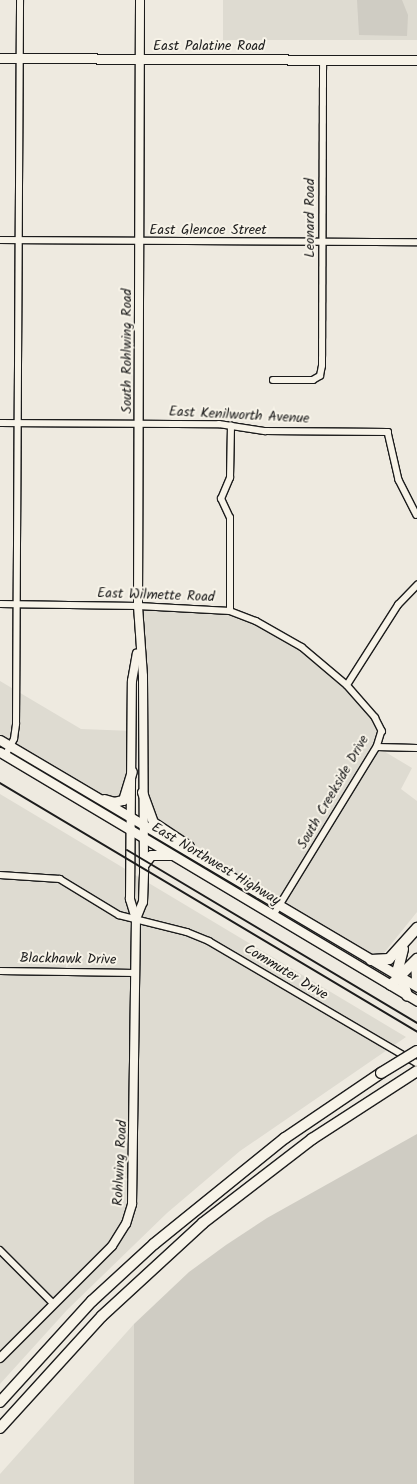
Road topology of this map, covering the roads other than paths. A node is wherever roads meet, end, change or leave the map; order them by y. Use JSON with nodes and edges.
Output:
{"nodes":[{"id":1,"x":20,"y":0,"type":"edge"},
{"id":2,"x":140,"y":0,"type":"edge"},
{"id":3,"x":0,"y":58,"type":"edge"},
{"id":4,"x":21,"y":58,"type":"junction"},
{"id":5,"x":140,"y":59,"type":"junction"},
{"id":6,"x":323,"y":60,"type":"junction"},
{"id":7,"x":417,"y":60,"type":"edge"},
{"id":8,"x":0,"y":240,"type":"edge"},
{"id":9,"x":18,"y":240,"type":"junction"},
{"id":10,"x":322,"y":242,"type":"junction"},
{"id":11,"x":417,"y":242,"type":"edge"},
{"id":12,"x":140,"y":243,"type":"junction"},
{"id":13,"x":273,"y":380,"type":"dead end"},
{"id":14,"x":0,"y":423,"type":"edge"},
{"id":15,"x":19,"y":423,"type":"junction"},
{"id":16,"x":139,"y":423,"type":"junction"},
{"id":17,"x":231,"y":426,"type":"junction"},
{"id":18,"x":417,"y":515,"type":"edge"},
{"id":19,"x":417,"y":585,"type":"edge"},
{"id":20,"x":0,"y":604,"type":"edge"},
{"id":21,"x":17,"y":604,"type":"junction"},
{"id":22,"x":138,"y":606,"type":"junction"},
{"id":23,"x":230,"y":611,"type":"junction"},
{"id":24,"x":139,"y":644,"type":"junction"},
{"id":25,"x":348,"y":685,"type":"junction"},
{"id":26,"x":0,"y":740,"type":"edge"},
{"id":27,"x":10,"y":746,"type":"junction"},
{"id":28,"x":376,"y":747,"type":"junction"},
{"id":29,"x":417,"y":748,"type":"edge"},
{"id":30,"x":2,"y":754,"type":"edge"},
{"id":31,"x":132,"y":772,"type":"junction"},
{"id":32,"x":142,"y":792,"type":"junction"},
{"id":33,"x":96,"y":797,"type":"junction"},
{"id":34,"x":132,"y":825,"type":"junction"},
{"id":35,"x":142,"y":831,"type":"junction"},
{"id":36,"x":184,"y":859,"type":"junction"},
{"id":37,"x":144,"y":864,"type":"junction"},
{"id":38,"x":223,"y":871,"type":"junction"},
{"id":39,"x":0,"y":875,"type":"edge"},
{"id":40,"x":280,"y":906,"type":"junction"},
{"id":41,"x":274,"y":915,"type":"junction"},
{"id":42,"x":136,"y":918,"type":"junction"},
{"id":43,"x":417,"y":928,"type":"edge"},
{"id":44,"x":405,"y":943,"type":"junction"},
{"id":45,"x":371,"y":960,"type":"junction"},
{"id":46,"x":417,"y":960,"type":"edge"},
{"id":47,"x":0,"y":971,"type":"edge"},
{"id":48,"x":136,"y":973,"type":"junction"},
{"id":49,"x":400,"y":978,"type":"junction"},
{"id":50,"x":417,"y":978,"type":"edge"},
{"id":51,"x":391,"y":985,"type":"junction"},
{"id":52,"x":417,"y":987,"type":"edge"},
{"id":53,"x":407,"y":995,"type":"junction"},
{"id":54,"x":417,"y":1001,"type":"edge"},
{"id":55,"x":417,"y":1051,"type":"edge"},
{"id":56,"x":417,"y":1063,"type":"edge"},
{"id":57,"x":417,"y":1071,"type":"edge"},
{"id":58,"x":0,"y":1250,"type":"edge"},
{"id":59,"x":52,"y":1302,"type":"junction"},
{"id":60,"x":0,"y":1358,"type":"edge"},
{"id":61,"x":0,"y":1402,"type":"edge"},
{"id":62,"x":0,"y":1428,"type":"edge"}],
"edges":[{"from":1,"to":4,"type":"street"},
{"from":2,"to":5,"type":"street","name":"South Rohlwing Road"},
{"from":3,"to":4,"type":"main road","name":"East Palatine Road"},
{"from":4,"to":5,"type":"main road","name":"East Palatine Road"},
{"from":4,"to":9,"type":"street"},
{"from":5,"to":6,"type":"main road","name":"East Palatine Road"},
{"from":5,"to":12,"type":"street","name":"South Rohlwing Road"},
{"from":6,"to":7,"type":"main road","name":"East Palatine Road"},
{"from":6,"to":10,"type":"street","name":"Leonard Road"},
{"from":8,"to":9,"type":"street","name":"East Glencoe Street"},
{"from":9,"to":12,"type":"street","name":"East Glencoe Street"},
{"from":9,"to":15,"type":"street"},
{"from":10,"to":11,"type":"street","name":"East Glencoe Street"},
{"from":10,"to":12,"type":"street","name":"East Glencoe Street"},
{"from":10,"to":13,"type":"street","name":"Leonard Road"},
{"from":12,"to":16,"type":"street","name":"South Rohlwing Road"},
{"from":14,"to":15,"type":"street","name":"East Kenilworth Avenue"},
{"from":15,"to":16,"type":"street","name":"East Kenilworth Avenue"},
{"from":15,"to":21,"type":"street"},
{"from":16,"to":17,"type":"street","name":"East Kenilworth Avenue"},
{"from":16,"to":22,"type":"street","name":"South Rohlwing Road"},
{"from":17,"to":18,"type":"street","name":"East Kenilworth Avenue"},
{"from":17,"to":23,"type":"street"},
{"from":19,"to":25,"type":"street"},
{"from":20,"to":21,"type":"street","name":"East Wilmette Road"},
{"from":21,"to":22,"type":"street","name":"East Wilmette Road"},
{"from":21,"to":27,"type":"street"},
{"from":22,"to":23,"type":"street","name":"East Wilmette Road"},
{"from":22,"to":24,"type":"street","name":"South Rohlwing Road"},
{"from":23,"to":25,"type":"street","name":"East Wilmette Road"},
{"from":24,"to":31,"type":"street","name":"South Rohlwing Road"},
{"from":24,"to":32,"type":"street","name":"South Rohlwing Road"},
{"from":25,"to":28,"type":"street","name":"South Creekside Drive"},
{"from":26,"to":27,"type":"main road","name":"East Northwest Highway"},
{"from":27,"to":30,"type":"street"},
{"from":27,"to":33,"type":"main road","name":"East Northwest Highway"},
{"from":28,"to":29,"type":"street"},
{"from":28,"to":40,"type":"street","name":"South Creekside Drive"},
{"from":30,"to":34,"type":"main road","name":"East Northwest Highway"},
{"from":31,"to":33,"type":"main road"},
{"from":31,"to":34,"type":"street","name":"South Rohlwing Road"},
{"from":32,"to":35,"type":"street","name":"South Rohlwing Road"},
{"from":32,"to":38,"type":"main road"},
{"from":33,"to":34,"type":"main road","name":"East Northwest Highway"},
{"from":34,"to":35,"type":"main road","name":"East Northwest Highway"},
{"from":34,"to":42,"type":"street","name":"Rohlwing Road"},
{"from":35,"to":36,"type":"main road","name":"East Northwest Highway"},
{"from":35,"to":37,"type":"street","name":"Rohlwing Road"},
{"from":35,"to":38,"type":"main road","name":"East Northwest Highway"},
{"from":36,"to":37,"type":"main road"},
{"from":36,"to":41,"type":"main road","name":"East Northwest Highway"},
{"from":37,"to":42,"type":"street","name":"Rohlwing Road"},
{"from":38,"to":40,"type":"main road","name":"East Northwest Highway"},
{"from":39,"to":42,"type":"street","name":"Commuter Drive"},
{"from":40,"to":41,"type":"street","name":"South Creekside Drive"},
{"from":40,"to":45,"type":"main road","name":"East Northwest Highway"},
{"from":41,"to":51,"type":"main road","name":"East Northwest Highway"},
{"from":42,"to":48,"type":"street","name":"Rohlwing Road"},
{"from":42,"to":56,"type":"street","name":"Commuter Drive"},
{"from":43,"to":44,"type":"highway"},
{"from":44,"to":45,"type":"highway"},
{"from":44,"to":49,"type":"highway"},
{"from":45,"to":49,"type":"main road","name":"East Northwest Highway"},
{"from":46,"to":49,"type":"highway"},
{"from":46,"to":50,"type":"highway"},
{"from":47,"to":48,"type":"street","name":"Blackhawk Drive"},
{"from":48,"to":59,"type":"street","name":"Rohlwing Road"},
{"from":49,"to":51,"type":"highway"},
{"from":49,"to":52,"type":"main road","name":"East Northwest Highway"},
{"from":49,"to":53,"type":"highway"},
{"from":51,"to":53,"type":"main road","name":"East Northwest Highway"},
{"from":53,"to":54,"type":"main road","name":"East Northwest Highway"},
{"from":55,"to":61,"type":"highway","bridge":true},
{"from":57,"to":62,"type":"highway"},
{"from":58,"to":59,"type":"street"},
{"from":59,"to":60,"type":"street","name":"Rohlwing Road"}]}
